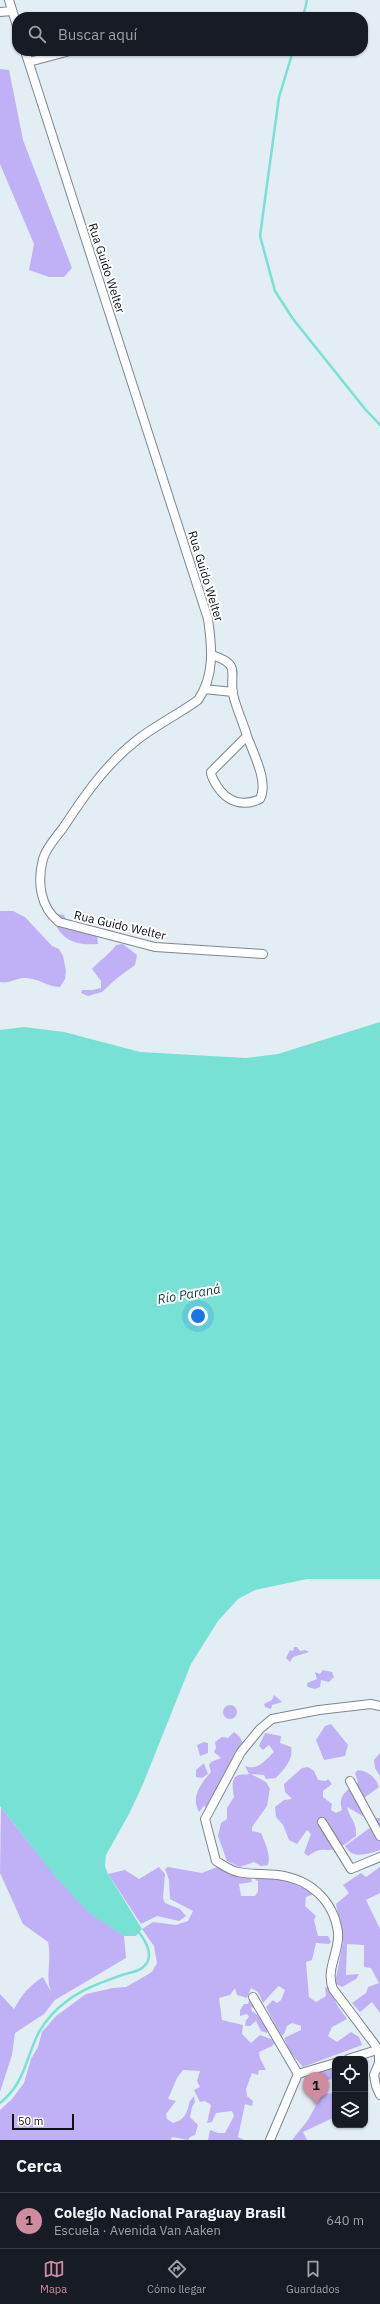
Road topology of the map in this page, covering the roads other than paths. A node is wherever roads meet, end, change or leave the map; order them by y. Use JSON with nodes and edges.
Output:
{"nodes":[{"id":1,"x":9,"y":0,"type":"edge"},
{"id":2,"x":12,"y":11,"type":"joint"},
{"id":3,"x":0,"y":12,"type":"edge"},
{"id":4,"x":26,"y":56,"type":"edge"},
{"id":5,"x":51,"y":56,"type":"edge"},
{"id":6,"x":28,"y":62,"type":"junction"},
{"id":7,"x":212,"y":655,"type":"junction"},
{"id":8,"x":204,"y":689,"type":"junction"},
{"id":9,"x":233,"y":692,"type":"junction"},
{"id":10,"x":247,"y":736,"type":"junction"},
{"id":11,"x":263,"y":954,"type":"dead end"},
{"id":12,"x":380,"y":1706,"type":"edge"},
{"id":13,"x":350,"y":1781,"type":"dead end"},
{"id":14,"x":322,"y":1822,"type":"dead end"},
{"id":15,"x":380,"y":1836,"type":"edge"},
{"id":16,"x":380,"y":1857,"type":"edge"},
{"id":17,"x":253,"y":1998,"type":"dead end"},
{"id":18,"x":379,"y":2050,"type":"edge"},
{"id":19,"x":358,"y":2056,"type":"edge"},
{"id":20,"x":332,"y":2064,"type":"edge"},
{"id":21,"x":298,"y":2074,"type":"junction"},
{"id":22,"x":380,"y":2095,"type":"edge"},
{"id":23,"x":270,"y":2140,"type":"edge"}],
"edges":[{"from":1,"to":2,"type":"street"},
{"from":2,"to":3,"type":"street"},
{"from":4,"to":6,"type":"street","name":"Rua Guido Welter"},
{"from":5,"to":6,"type":"street"},
{"from":6,"to":7,"type":"street","name":"Rua Guido Welter"},
{"from":7,"to":8,"type":"street","name":"Rua Guido Welter"},
{"from":7,"to":9,"type":"street"},
{"from":8,"to":9,"type":"street"},
{"from":8,"to":11,"type":"street","name":"Rua Guido Welter"},
{"from":9,"to":10,"type":"street"},
{"from":10,"to":10,"type":"street"},
{"from":12,"to":18,"type":"street"},
{"from":13,"to":15,"type":"street"},
{"from":14,"to":16,"type":"street"},
{"from":17,"to":21,"type":"street"},
{"from":18,"to":19,"type":"street"},
{"from":18,"to":22,"type":"street"},
{"from":20,"to":21,"type":"street"},
{"from":21,"to":23,"type":"street"}]}
